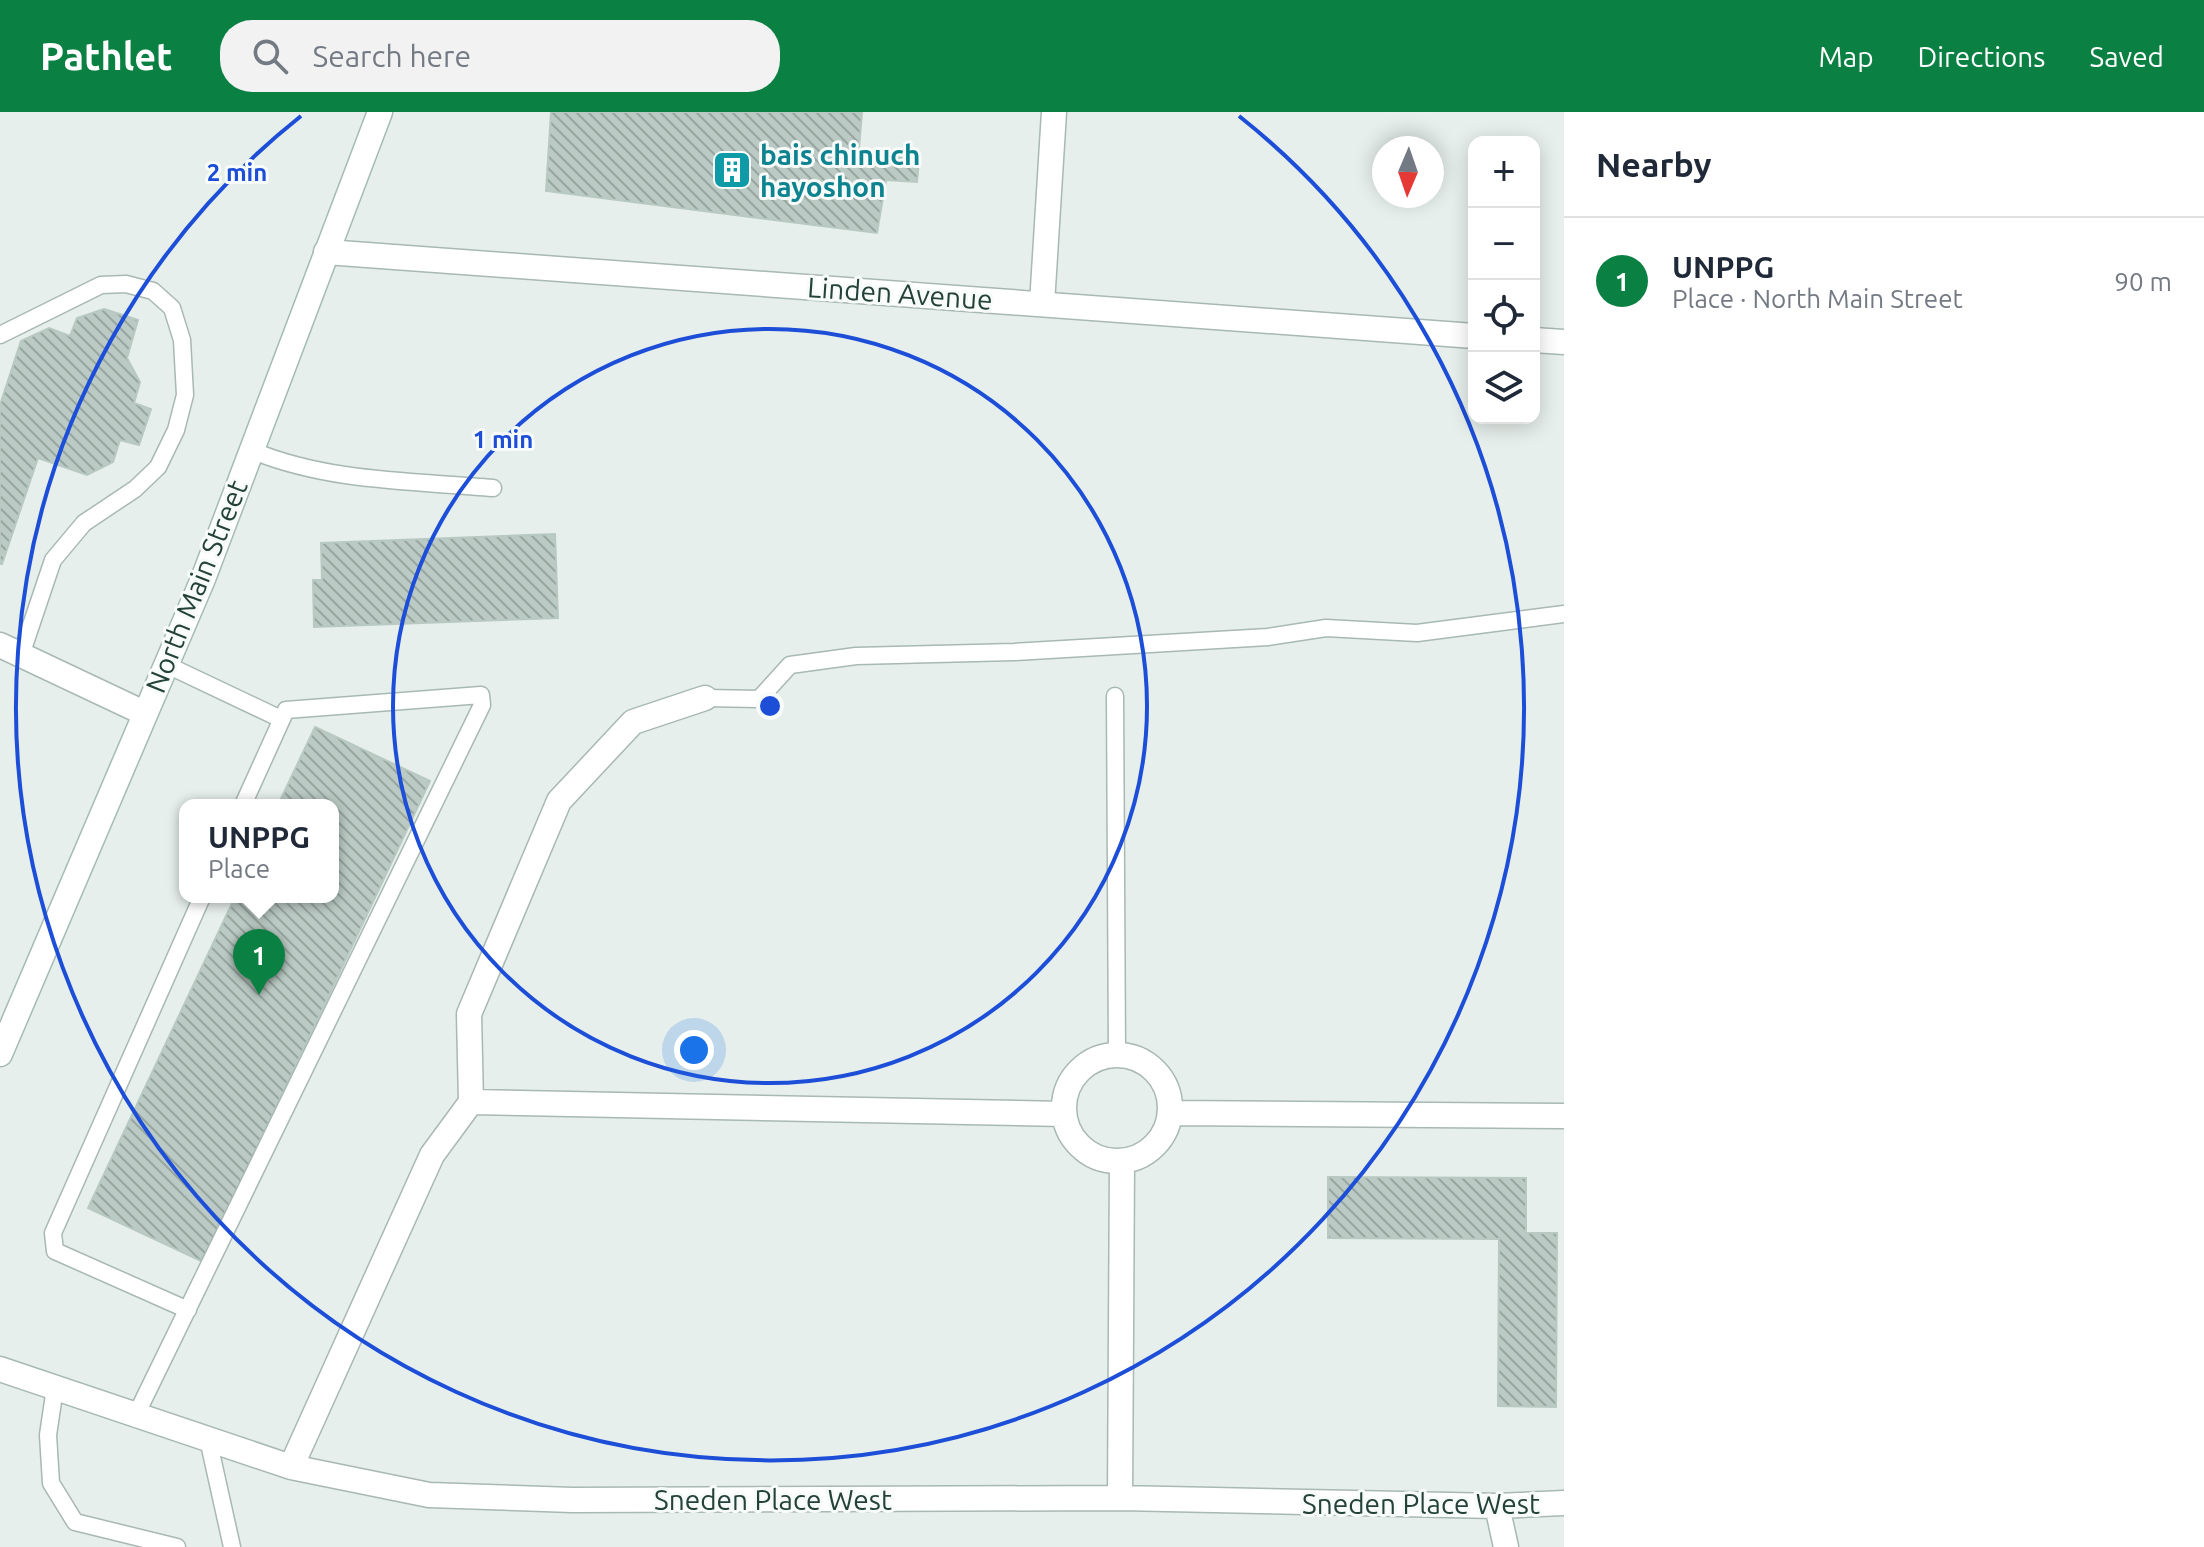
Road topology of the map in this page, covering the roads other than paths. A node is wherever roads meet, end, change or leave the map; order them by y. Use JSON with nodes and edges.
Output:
{"nodes":[{"id":1,"x":380,"y":112,"type":"edge"},
{"id":2,"x":1054,"y":112,"type":"edge"},
{"id":3,"x":326,"y":252,"type":"junction"},
{"id":4,"x":1042,"y":304,"type":"junction"},
{"id":5,"x":0,"y":335,"type":"edge"},
{"id":6,"x":1468,"y":336,"type":"edge"},
{"id":7,"x":1540,"y":340,"type":"edge"},
{"id":8,"x":1564,"y":342,"type":"edge"},
{"id":9,"x":251,"y":450,"type":"junction"},
{"id":10,"x":493,"y":488,"type":"dead end"},
{"id":11,"x":1564,"y":614,"type":"edge"},
{"id":12,"x":10,"y":650,"type":"edge"},
{"id":13,"x":165,"y":664,"type":"junction"},
{"id":14,"x":1115,"y":696,"type":"dead end"},
{"id":15,"x":705,"y":698,"type":"joint"},
{"id":16,"x":144,"y":713,"type":"junction"},
{"id":17,"x":281,"y":719,"type":"junction"},
{"id":18,"x":246,"y":799,"type":"edge"},
{"id":19,"x":199,"y":903,"type":"edge"},
{"id":20,"x":0,"y":1054,"type":"edge"},
{"id":21,"x":1117,"y":1056,"type":"junction"},
{"id":22,"x":471,"y":1102,"type":"junction"},
{"id":23,"x":1171,"y":1113,"type":"junction"},
{"id":24,"x":1064,"y":1114,"type":"junction"},
{"id":25,"x":1564,"y":1116,"type":"edge"},
{"id":26,"x":1122,"y":1162,"type":"junction"},
{"id":27,"x":188,"y":1310,"type":"junction"},
{"id":28,"x":0,"y":1369,"type":"edge"},
{"id":29,"x":55,"y":1388,"type":"junction"},
{"id":30,"x":136,"y":1415,"type":"junction"},
{"id":31,"x":208,"y":1439,"type":"junction"},
{"id":32,"x":291,"y":1467,"type":"junction"},
{"id":33,"x":1120,"y":1498,"type":"junction"},
{"id":34,"x":1564,"y":1503,"type":"edge"},
{"id":35,"x":1497,"y":1506,"type":"junction"},
{"id":36,"x":177,"y":1547,"type":"edge"},
{"id":37,"x":232,"y":1547,"type":"edge"},
{"id":38,"x":1506,"y":1547,"type":"edge"}],
"edges":[{"from":1,"to":3,"type":"street","name":"North Main Street"},
{"from":2,"to":4,"type":"street"},
{"from":3,"to":4,"type":"street","name":"Linden Avenue"},
{"from":3,"to":9,"type":"street","name":"North Main Street"},
{"from":4,"to":6,"type":"street","name":"Linden Avenue"},
{"from":5,"to":12,"type":"lane"},
{"from":7,"to":8,"type":"street"},
{"from":9,"to":10,"type":"lane"},
{"from":9,"to":13,"type":"street","name":"North Main Street"},
{"from":11,"to":15,"type":"lane"},
{"from":12,"to":16,"type":"street"},
{"from":13,"to":16,"type":"street","name":"North Main Street"},
{"from":13,"to":17,"type":"lane"},
{"from":14,"to":21,"type":"lane"},
{"from":15,"to":22,"type":"street"},
{"from":16,"to":20,"type":"street","name":"North Main Street"},
{"from":17,"to":18,"type":"lane"},
{"from":17,"to":27,"type":"lane"},
{"from":19,"to":27,"type":"lane"},
{"from":21,"to":23,"type":"street"},
{"from":21,"to":24,"type":"street"},
{"from":22,"to":24,"type":"street"},
{"from":22,"to":32,"type":"street"},
{"from":23,"to":25,"type":"street"},
{"from":23,"to":26,"type":"street"},
{"from":24,"to":26,"type":"street"},
{"from":26,"to":33,"type":"street"},
{"from":27,"to":30,"type":"lane"},
{"from":28,"to":29,"type":"street","name":"Sneden Place West"},
{"from":29,"to":30,"type":"street","name":"Sneden Place West"},
{"from":29,"to":36,"type":"lane"},
{"from":30,"to":31,"type":"street","name":"Sneden Place West"},
{"from":31,"to":32,"type":"street","name":"Sneden Place West"},
{"from":31,"to":37,"type":"lane"},
{"from":32,"to":33,"type":"street","name":"Sneden Place West"},
{"from":33,"to":35,"type":"street","name":"Sneden Place West"},
{"from":34,"to":35,"type":"street","name":"Sneden Place West"},
{"from":35,"to":38,"type":"street"}]}
